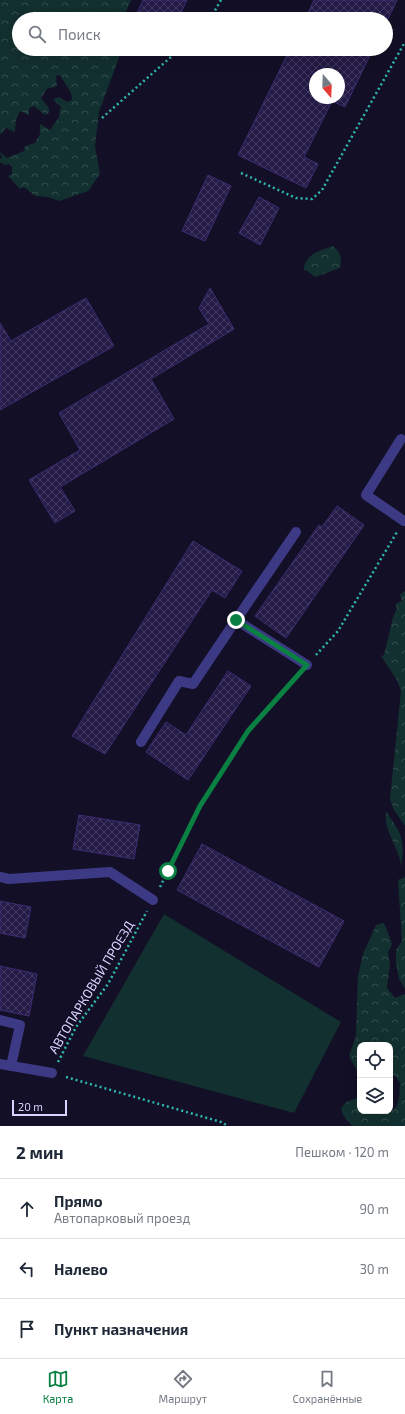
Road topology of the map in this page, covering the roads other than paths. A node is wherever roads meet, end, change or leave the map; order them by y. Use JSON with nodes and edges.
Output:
{"nodes":[{"id":1,"x":401,"y":439,"type":"dead end"},
{"id":2,"x":404,"y":521,"type":"road end"},
{"id":3,"x":296,"y":532,"type":"dead end"},
{"id":4,"x":236,"y":620,"type":"junction"},
{"id":5,"x":307,"y":665,"type":"road end"},
{"id":6,"x":141,"y":742,"type":"dead end"},
{"id":7,"x":0,"y":877,"type":"edge"},
{"id":8,"x":153,"y":900,"type":"road end"},
{"id":9,"x":0,"y":1020,"type":"edge"},
{"id":10,"x":0,"y":1064,"type":"edge"},
{"id":11,"x":11,"y":1066,"type":"junction"},
{"id":12,"x":52,"y":1073,"type":"road end"}],
"edges":[{"from":1,"to":2,"type":"lane"},
{"from":3,"to":4,"type":"lane"},
{"from":4,"to":5,"type":"lane"},
{"from":4,"to":6,"type":"lane"},
{"from":7,"to":8,"type":"lane"},
{"from":9,"to":11,"type":"lane"},
{"from":10,"to":11,"type":"lane"},
{"from":11,"to":12,"type":"lane"}]}
